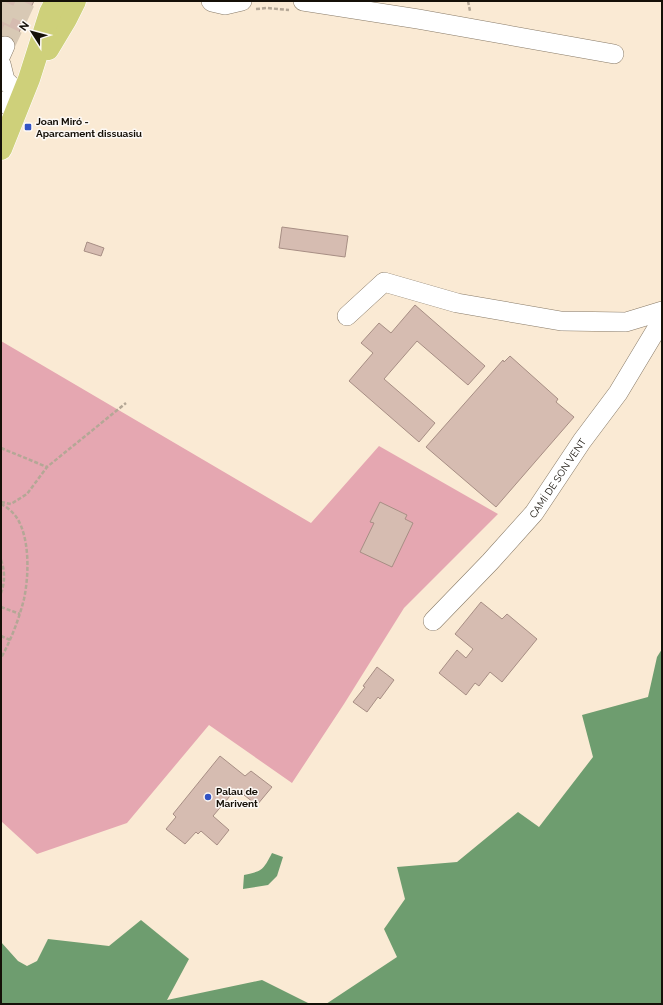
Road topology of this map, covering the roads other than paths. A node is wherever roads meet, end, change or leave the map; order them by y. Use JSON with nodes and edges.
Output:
{"nodes":[{"id":1,"x":56,"y":1,"type":"edge"},
{"id":2,"x":75,"y":1,"type":"edge"},
{"id":3,"x":211,"y":1,"type":"edge"},
{"id":4,"x":242,"y":1,"type":"edge"},
{"id":5,"x":303,"y":1,"type":"edge"},
{"id":6,"x":614,"y":54,"type":"dead end"},
{"id":7,"x":2,"y":55,"type":"edge"},
{"id":8,"x":17,"y":101,"type":"edge"},
{"id":9,"x":1,"y":135,"type":"edge"},
{"id":10,"x":1,"y":149,"type":"edge"},
{"id":11,"x":662,"y":311,"type":"edge"},
{"id":12,"x":347,"y":316,"type":"dead end"},
{"id":13,"x":662,"y":320,"type":"edge"},
{"id":14,"x":433,"y":621,"type":"dead end"}],
"edges":[{"from":1,"to":8,"type":"main road"},
{"from":2,"to":8,"type":"main road"},
{"from":3,"to":4,"type":"street"},
{"from":5,"to":6,"type":"street"},
{"from":7,"to":8,"type":"street"},
{"from":8,"to":9,"type":"street"},
{"from":8,"to":10,"type":"main road"},
{"from":11,"to":12,"type":"street"},
{"from":13,"to":14,"type":"street","name":"CAMÍ DE SON VENT"}]}
